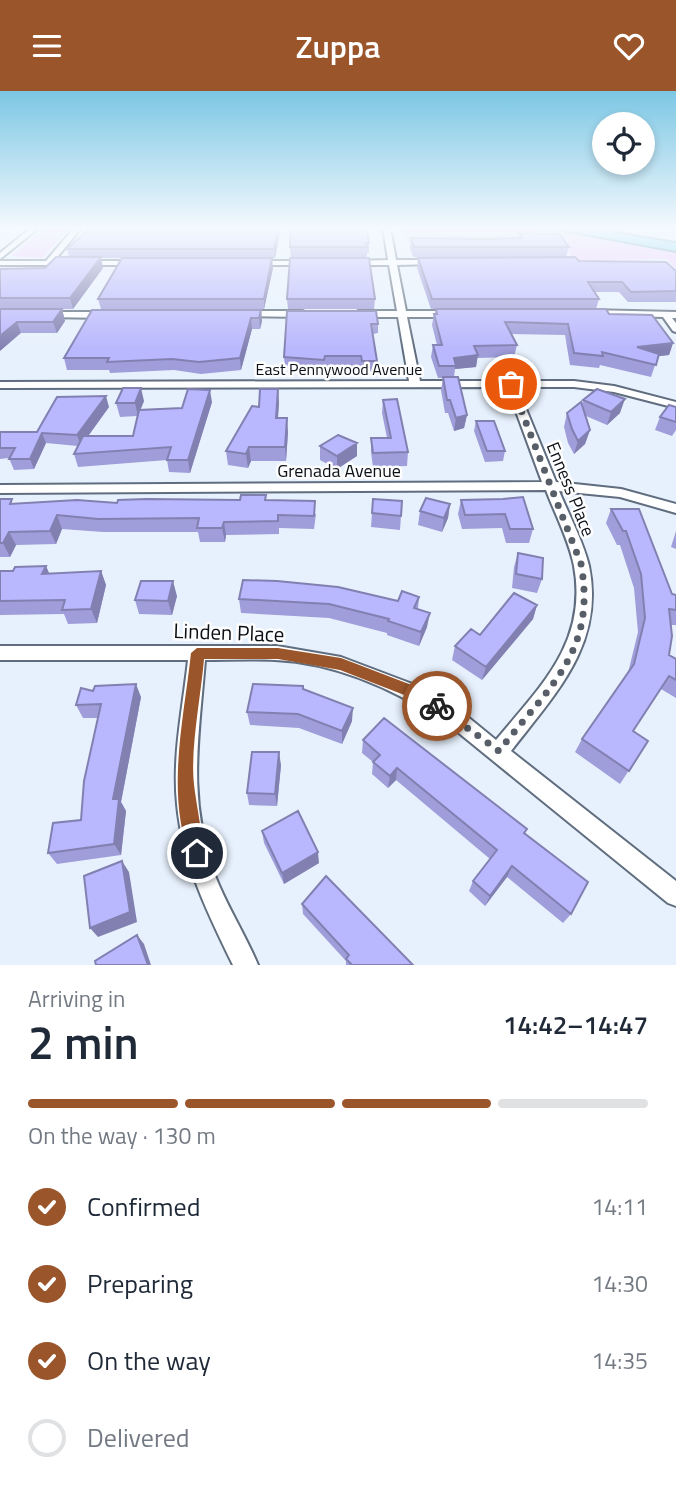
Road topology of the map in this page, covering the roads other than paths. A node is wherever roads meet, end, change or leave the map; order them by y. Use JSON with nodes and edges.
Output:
{"nodes":[{"id":1,"x":394,"y":268,"type":"edge"},
{"id":2,"x":578,"y":313,"type":"edge"},
{"id":3,"x":236,"y":314,"type":"edge"},
{"id":4,"x":319,"y":314,"type":"edge"},
{"id":5,"x":347,"y":314,"type":"edge"},
{"id":6,"x":402,"y":314,"type":"junction"},
{"id":7,"x":456,"y":314,"type":"edge"},
{"id":8,"x":665,"y":314,"type":"junction"},
{"id":9,"x":42,"y":315,"type":"edge"},
{"id":10,"x":125,"y":315,"type":"edge"},
{"id":11,"x":676,"y":315,"type":"edge"},
{"id":12,"x":676,"y":330,"type":"edge"},
{"id":13,"x":511,"y":384,"type":"junction"},
{"id":14,"x":0,"y":385,"type":"edge"},
{"id":15,"x":415,"y":385,"type":"junction"},
{"id":16,"x":676,"y":405,"type":"edge"},
{"id":17,"x":550,"y":486,"type":"junction"},
{"id":18,"x":0,"y":489,"type":"edge"},
{"id":19,"x":676,"y":509,"type":"edge"},
{"id":20,"x":0,"y":653,"type":"edge"},
{"id":21,"x":197,"y":653,"type":"junction"},
{"id":22,"x":499,"y":751,"type":"junction"},
{"id":23,"x":676,"y":895,"type":"edge"},
{"id":24,"x":246,"y":965,"type":"edge"}],
"edges":[{"from":1,"to":6,"type":"street"},
{"from":2,"to":8,"type":"street"},
{"from":3,"to":4,"type":"street"},
{"from":5,"to":6,"type":"street"},
{"from":6,"to":7,"type":"street"},
{"from":6,"to":15,"type":"street"},
{"from":8,"to":11,"type":"street"},
{"from":8,"to":12,"type":"street"},
{"from":9,"to":10,"type":"street"},
{"from":13,"to":15,"type":"street","name":"East Pennywood Avenue"},
{"from":13,"to":16,"type":"street","name":"East Pennywood Avenue"},
{"from":13,"to":17,"type":"street","name":"Enness Place"},
{"from":14,"to":15,"type":"street","name":"East Pennywood Avenue"},
{"from":17,"to":18,"type":"street","name":"Grenada Avenue"},
{"from":17,"to":19,"type":"street","name":"Grenada Avenue"},
{"from":17,"to":22,"type":"street","name":"Enness Place"},
{"from":20,"to":21,"type":"street","name":"Linden Place"},
{"from":21,"to":22,"type":"street","name":"Linden Place"},
{"from":21,"to":24,"type":"street"},
{"from":22,"to":23,"type":"street","name":"Linden Place"}]}
